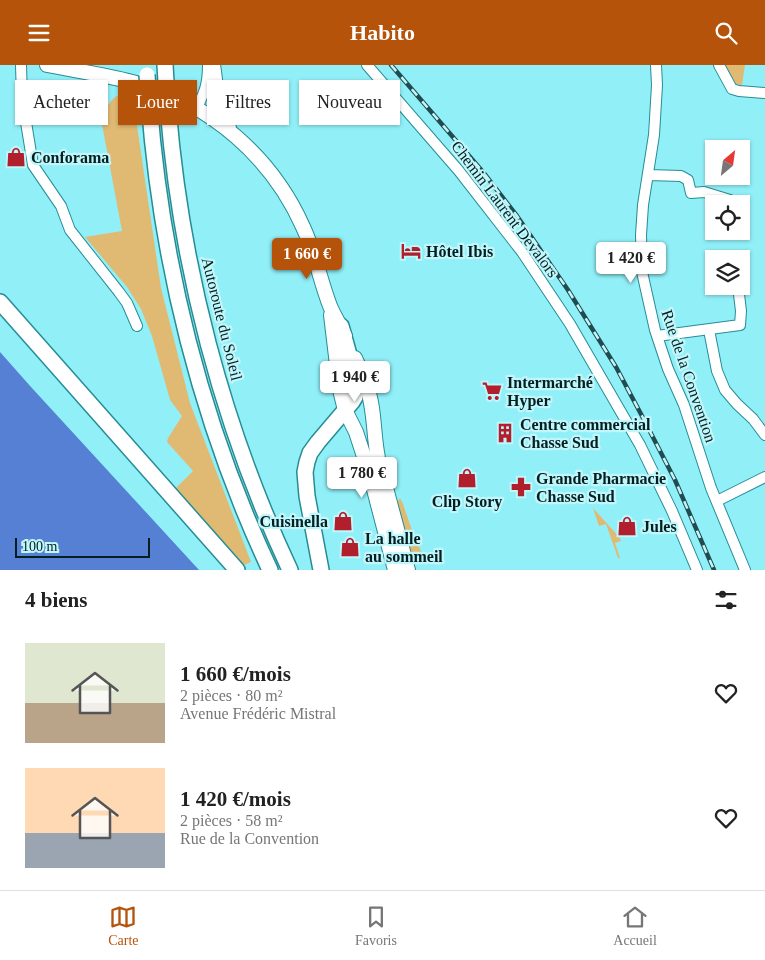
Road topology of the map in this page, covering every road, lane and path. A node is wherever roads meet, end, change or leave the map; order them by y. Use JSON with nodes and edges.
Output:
{"nodes":[{"id":1,"x":21,"y":65,"type":"edge"},
{"id":2,"x":47,"y":65,"type":"edge"},
{"id":3,"x":165,"y":65,"type":"edge"},
{"id":4,"x":208,"y":65,"type":"edge"},
{"id":5,"x":213,"y":65,"type":"edge"},
{"id":6,"x":366,"y":65,"type":"edge"},
{"id":7,"x":656,"y":65,"type":"edge"},
{"id":8,"x":719,"y":65,"type":"edge"},
{"id":9,"x":147,"y":70,"type":"edge"},
{"id":10,"x":121,"y":80,"type":"edge"},
{"id":11,"x":765,"y":93,"type":"edge"},
{"id":12,"x":197,"y":108,"type":"joint"},
{"id":13,"x":236,"y":137,"type":"junction"},
{"id":14,"x":648,"y":175,"type":"junction"},
{"id":15,"x":714,"y":195,"type":"edge"},
{"id":16,"x":739,"y":295,"type":"edge"},
{"id":17,"x":0,"y":302,"type":"edge"},
{"id":18,"x":330,"y":306,"type":"junction"},
{"id":19,"x":137,"y":326,"type":"dead end"},
{"id":20,"x":341,"y":326,"type":"junction"},
{"id":21,"x":710,"y":330,"type":"junction"},
{"id":22,"x":657,"y":336,"type":"junction"},
{"id":23,"x":356,"y":380,"type":"junction"},
{"id":24,"x":340,"y":390,"type":"junction"},
{"id":25,"x":348,"y":415,"type":"junction"},
{"id":26,"x":765,"y":435,"type":"edge"},
{"id":27,"x":765,"y":477,"type":"edge"},
{"id":28,"x":716,"y":501,"type":"junction"},
{"id":29,"x":237,"y":570,"type":"edge"},
{"id":30,"x":270,"y":570,"type":"edge"},
{"id":31,"x":290,"y":570,"type":"edge"},
{"id":32,"x":321,"y":570,"type":"edge"},
{"id":33,"x":395,"y":570,"type":"edge"},
{"id":34,"x":408,"y":570,"type":"edge"},
{"id":35,"x":697,"y":570,"type":"edge"},
{"id":36,"x":745,"y":570,"type":"edge"}],
"edges":[{"from":1,"to":19,"type":"street"},
{"from":2,"to":10,"type":"main road"},
{"from":3,"to":31,"type":"highway","name":"Autoroute du Soleil","bridge":true},
{"from":4,"to":12,"type":"street"},
{"from":5,"to":13,"type":"main road"},
{"from":6,"to":35,"type":"street","name":"Chemin Laurent Devalors"},
{"from":7,"to":14,"type":"street","name":"Rue de la Convention"},
{"from":8,"to":11,"type":"street"},
{"from":9,"to":30,"type":"highway","bridge":true},
{"from":12,"to":13,"type":"main road"},
{"from":13,"to":18,"type":"main road"},
{"from":14,"to":15,"type":"street"},
{"from":14,"to":22,"type":"street","name":"Rue de la Convention"},
{"from":16,"to":21,"type":"street"},
{"from":17,"to":29,"type":"highway"},
{"from":18,"to":20,"type":"main road"},
{"from":18,"to":24,"type":"main road"},
{"from":20,"to":23,"type":"highway"},
{"from":20,"to":34,"type":"main road"},
{"from":21,"to":22,"type":"street"},
{"from":21,"to":26,"type":"street"},
{"from":22,"to":28,"type":"street","name":"Rue de la Convention"},
{"from":23,"to":24,"type":"main road"},
{"from":23,"to":25,"type":"highway"},
{"from":24,"to":25,"type":"main road"},
{"from":25,"to":32,"type":"highway"},
{"from":25,"to":33,"type":"main road"},
{"from":27,"to":28,"type":"street"},
{"from":28,"to":36,"type":"street","name":"Rue de la Convention"}]}
